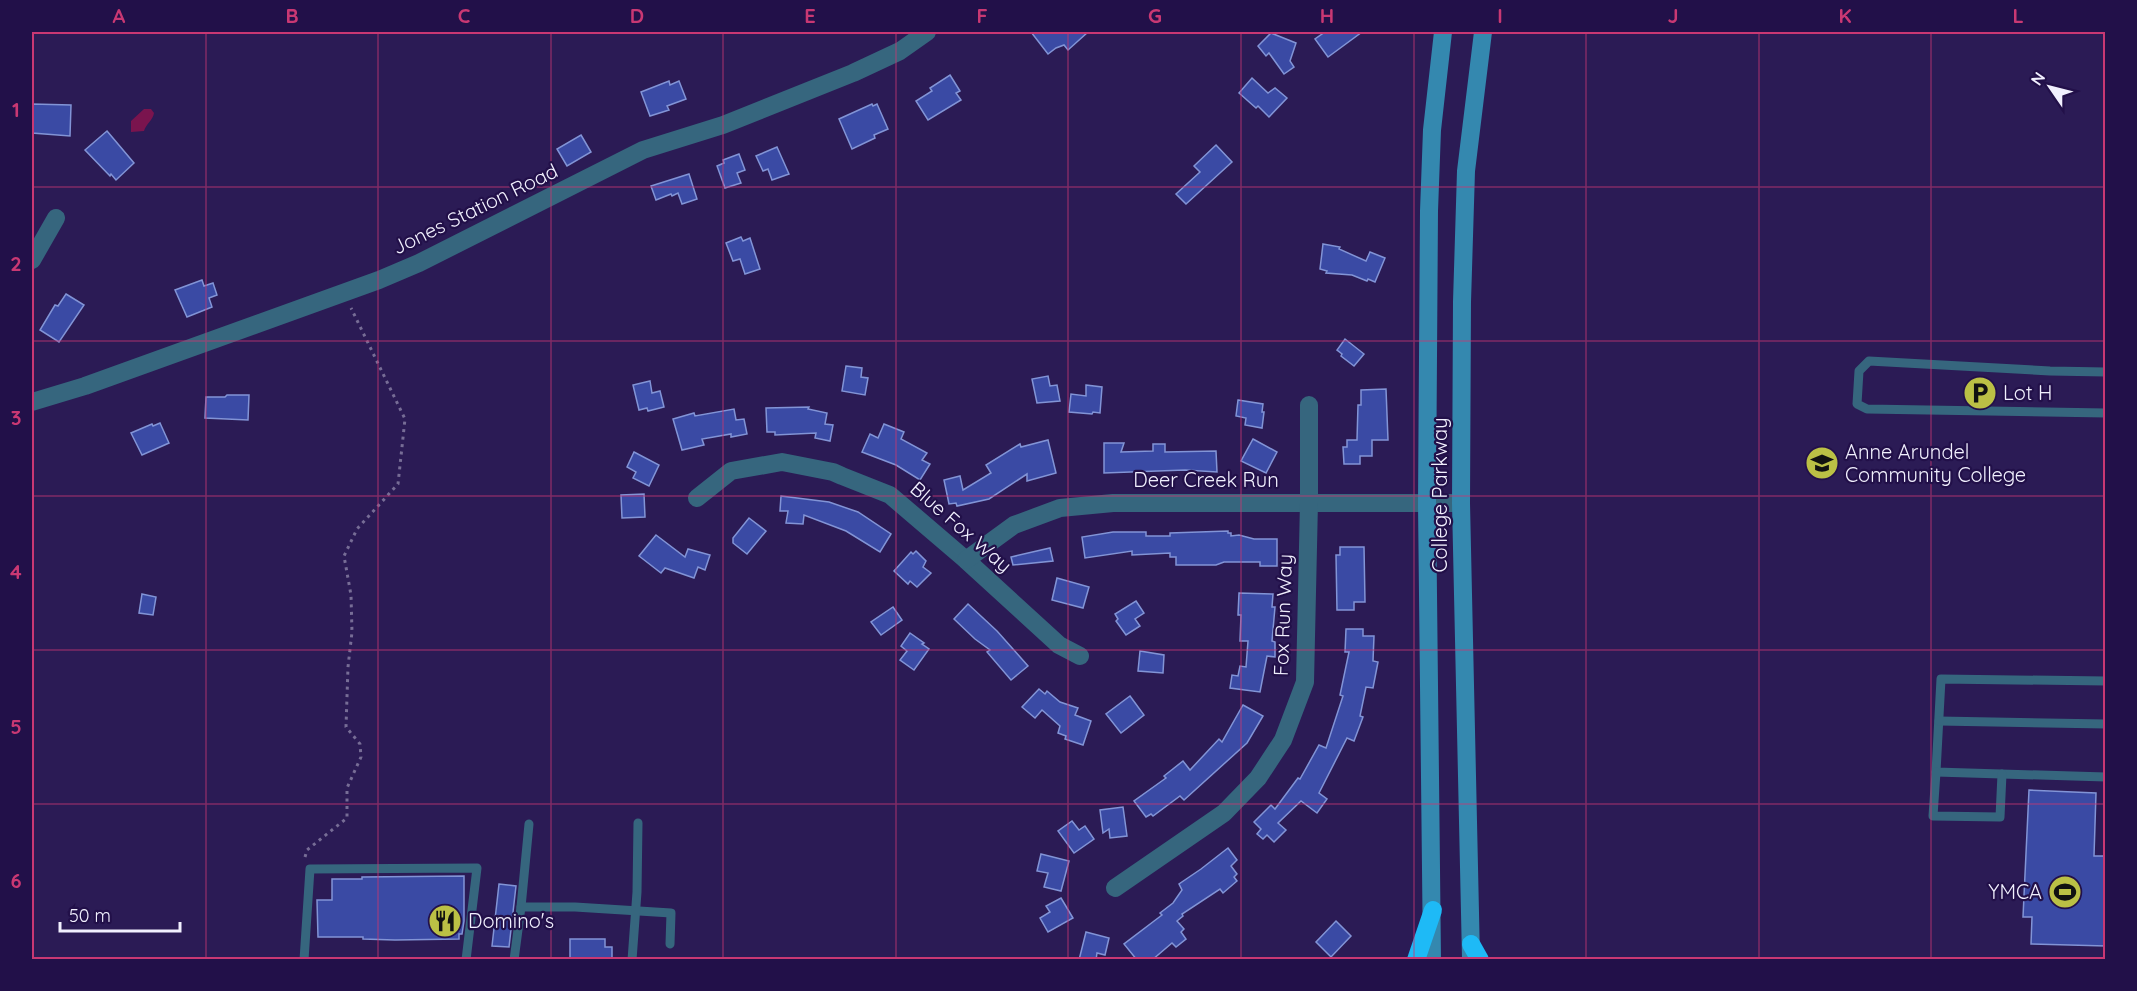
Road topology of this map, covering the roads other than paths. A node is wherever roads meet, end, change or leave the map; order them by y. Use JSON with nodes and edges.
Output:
{"nodes":[{"id":1,"x":927,"y":32,"type":"edge"},
{"id":2,"x":1443,"y":32,"type":"edge"},
{"id":3,"x":1483,"y":37,"type":"edge"},
{"id":4,"x":56,"y":218,"type":"dead end"},
{"id":5,"x":32,"y":260,"type":"edge"},
{"id":6,"x":2106,"y":372,"type":"edge"},
{"id":7,"x":32,"y":402,"type":"edge"},
{"id":8,"x":1309,"y":405,"type":"dead end"},
{"id":9,"x":2106,"y":413,"type":"edge"},
{"id":10,"x":697,"y":498,"type":"dead end"},
{"id":11,"x":1309,"y":502,"type":"junction"},
{"id":12,"x":1427,"y":503,"type":"junction"},
{"id":13,"x":1461,"y":503,"type":"junction"},
{"id":14,"x":966,"y":560,"type":"junction"},
{"id":15,"x":1080,"y":656,"type":"dead end"},
{"id":16,"x":2106,"y":681,"type":"edge"},
{"id":17,"x":1939,"y":721,"type":"junction"},
{"id":18,"x":2106,"y":724,"type":"edge"},
{"id":19,"x":1936,"y":772,"type":"junction"},
{"id":20,"x":2002,"y":774,"type":"junction"},
{"id":21,"x":2106,"y":777,"type":"edge"},
{"id":22,"x":638,"y":823,"type":"dead end"},
{"id":23,"x":529,"y":824,"type":"dead end"},
{"id":24,"x":1115,"y":888,"type":"dead end"},
{"id":25,"x":520,"y":908,"type":"junction"},
{"id":26,"x":1433,"y":910,"type":"junction"},
{"id":27,"x":636,"y":911,"type":"junction"},
{"id":28,"x":670,"y":944,"type":"dead end"},
{"id":29,"x":1471,"y":952,"type":"edge"},
{"id":30,"x":304,"y":960,"type":"edge"},
{"id":31,"x":466,"y":960,"type":"edge"},
{"id":32,"x":514,"y":960,"type":"edge"},
{"id":33,"x":632,"y":960,"type":"edge"},
{"id":34,"x":1416,"y":960,"type":"edge"},
{"id":35,"x":1432,"y":960,"type":"edge"},
{"id":36,"x":1480,"y":960,"type":"edge"}],
"edges":[{"from":1,"to":7,"type":"street","name":"Jones Station Road"},
{"from":2,"to":12,"type":"main road","name":"College Parkway"},
{"from":3,"to":13,"type":"main road","name":"College Parkway"},
{"from":4,"to":5,"type":"street"},
{"from":6,"to":9,"type":"lane"},
{"from":8,"to":11,"type":"street","name":"Fox Run Way"},
{"from":10,"to":14,"type":"street","name":"Blue Fox Way"},
{"from":11,"to":12,"type":"street","name":"Deer Creek Run"},
{"from":11,"to":14,"type":"street","name":"Deer Creek Run"},
{"from":11,"to":24,"type":"street","name":"Fox Run Way"},
{"from":12,"to":13,"type":"street","name":"Deer Creek Run"},
{"from":12,"to":26,"type":"main road","name":"College Parkway"},
{"from":13,"to":29,"type":"main road","name":"College Parkway"},
{"from":14,"to":15,"type":"street","name":"Blue Fox Way"},
{"from":16,"to":17,"type":"lane"},
{"from":17,"to":18,"type":"lane"},
{"from":17,"to":19,"type":"lane"},
{"from":19,"to":20,"type":"lane"},
{"from":19,"to":20,"type":"lane"},
{"from":20,"to":21,"type":"lane"},
{"from":22,"to":27,"type":"lane"},
{"from":23,"to":25,"type":"lane"},
{"from":25,"to":27,"type":"lane"},
{"from":25,"to":32,"type":"lane"},
{"from":26,"to":34,"type":"highway"},
{"from":26,"to":35,"type":"main road","name":"College Parkway"},
{"from":27,"to":28,"type":"lane"},
{"from":27,"to":33,"type":"lane"},
{"from":29,"to":36,"type":"highway"},
{"from":30,"to":31,"type":"lane"}]}
